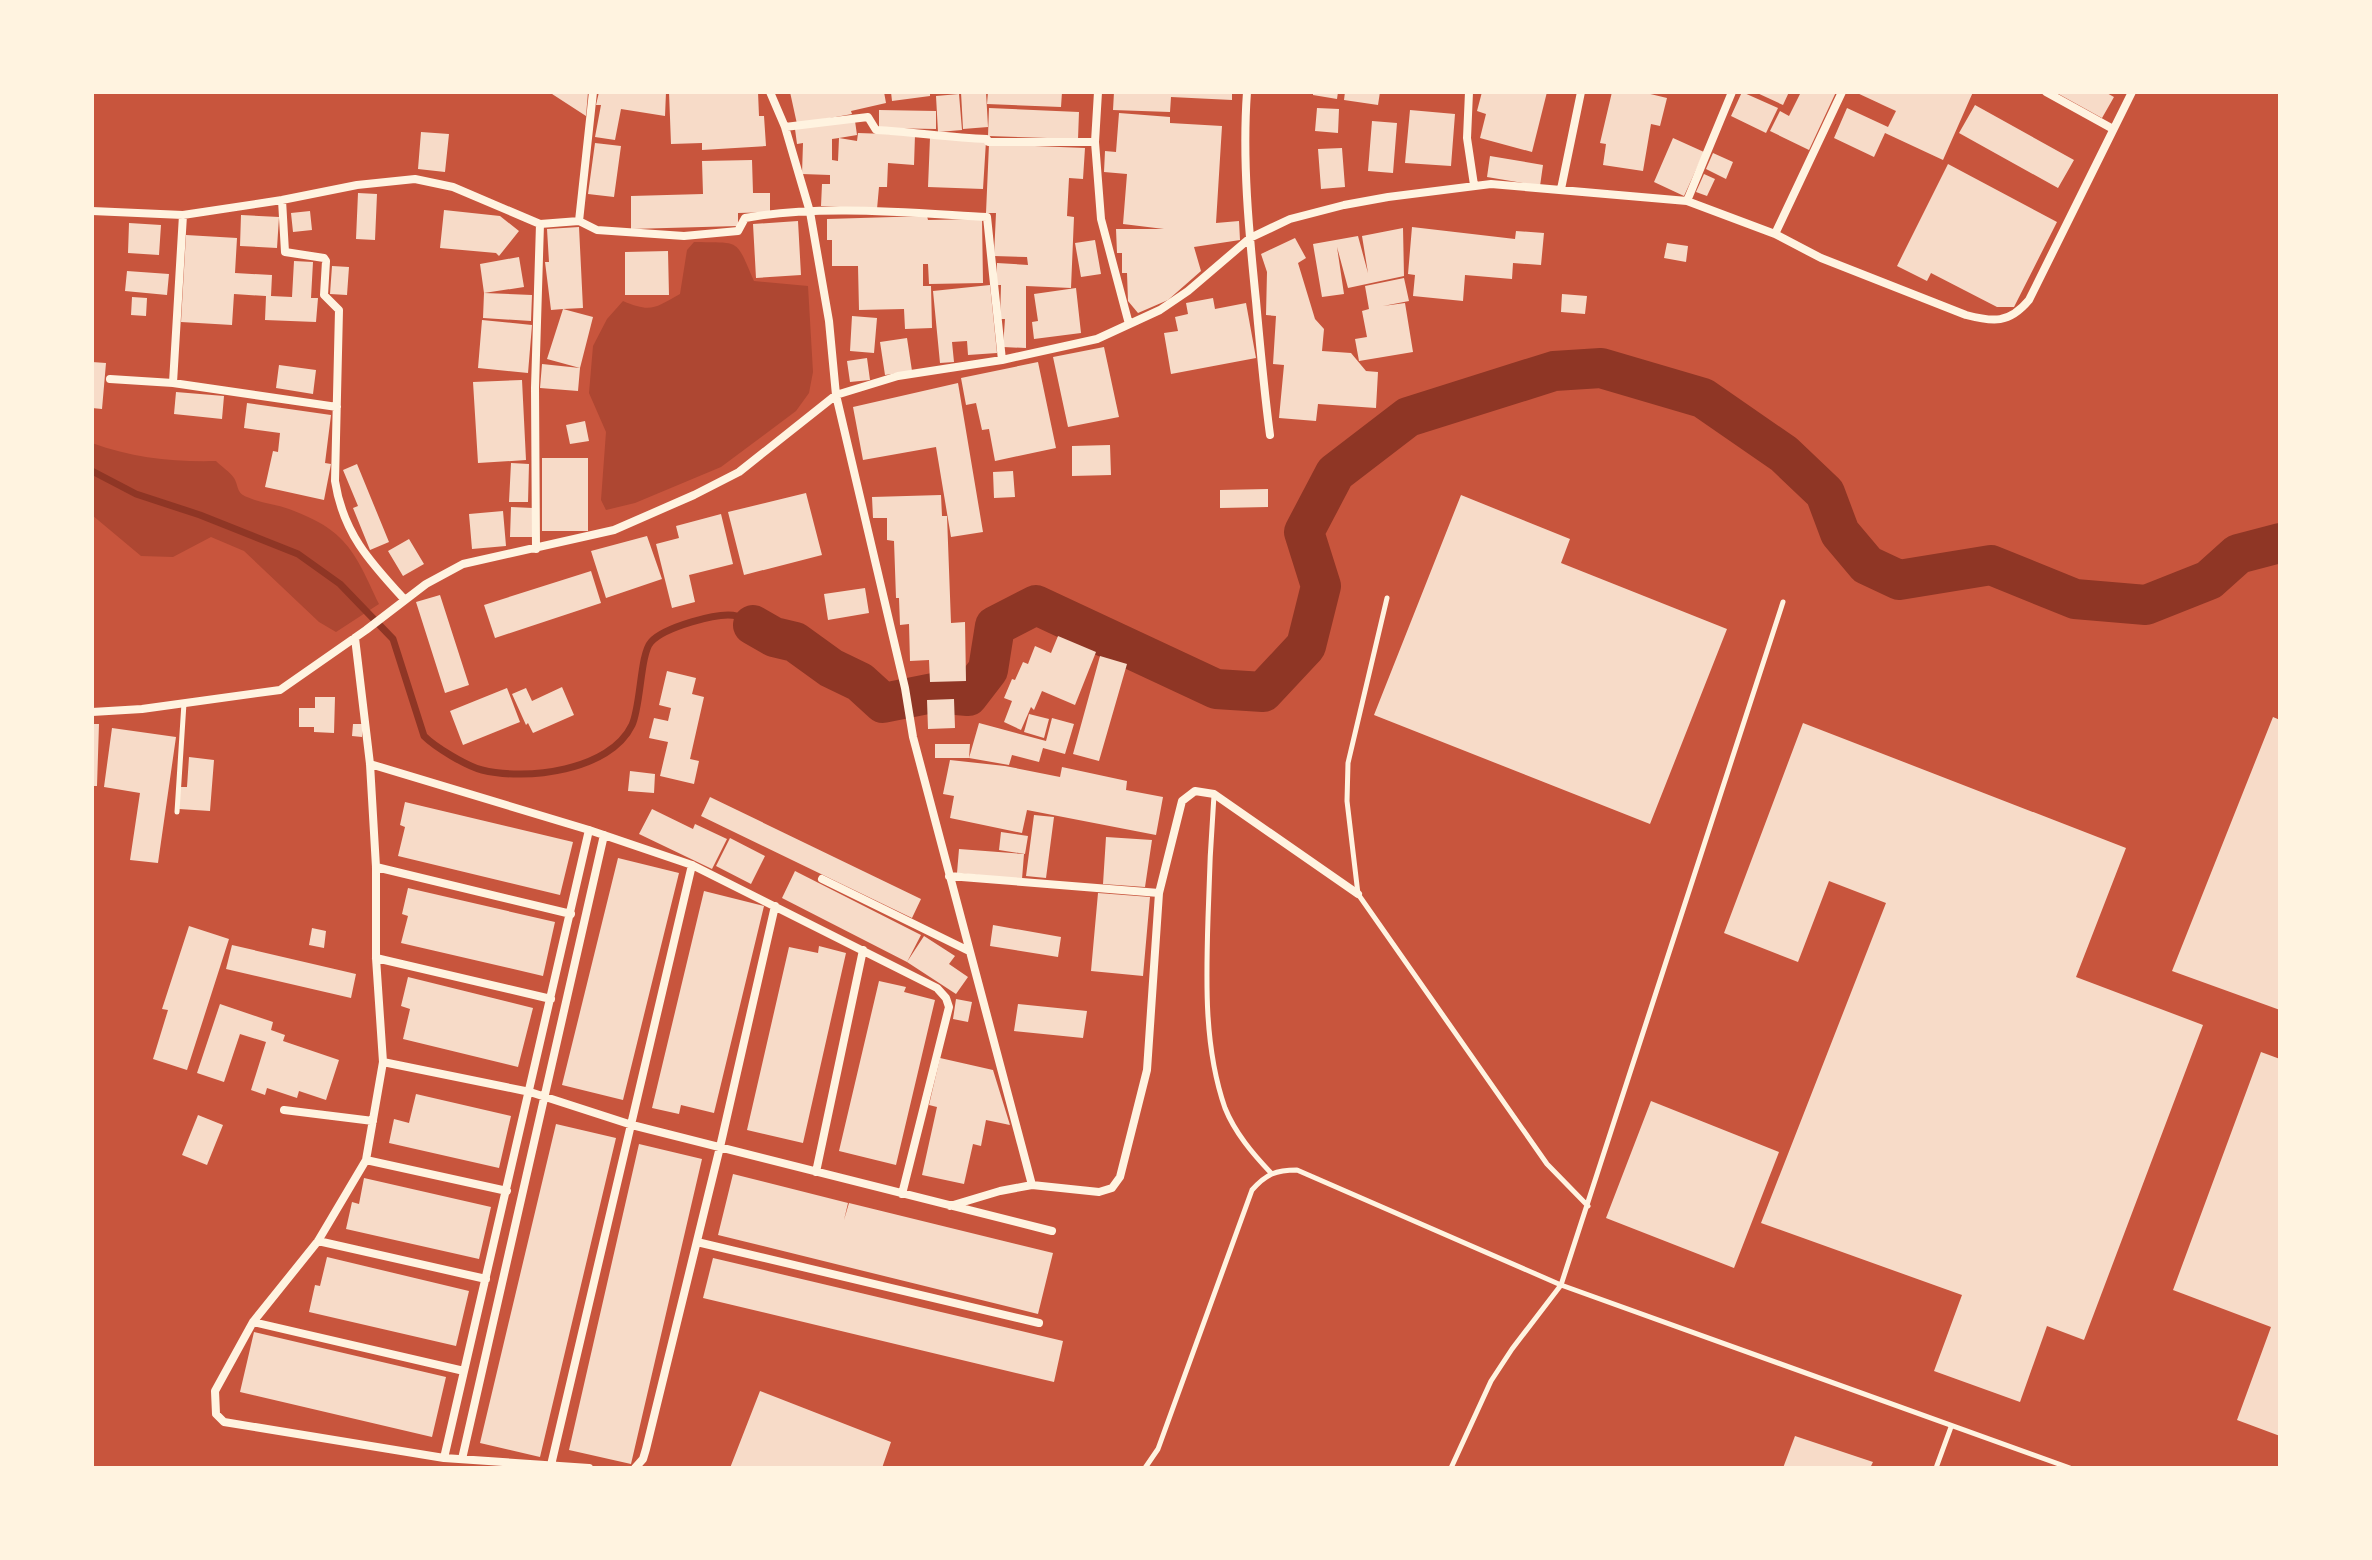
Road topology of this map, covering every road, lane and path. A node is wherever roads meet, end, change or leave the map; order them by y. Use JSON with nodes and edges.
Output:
{"nodes":[{"id":1,"x":593,"y":92,"type":"edge"},
{"id":2,"x":770,"y":92,"type":"edge"},
{"id":3,"x":1098,"y":92,"type":"edge"},
{"id":4,"x":1247,"y":92,"type":"edge"},
{"id":5,"x":1469,"y":92,"type":"edge"},
{"id":6,"x":1581,"y":92,"type":"edge"},
{"id":7,"x":1732,"y":92,"type":"edge"},
{"id":8,"x":1842,"y":92,"type":"edge"},
{"id":9,"x":2046,"y":92,"type":"edge"},
{"id":10,"x":2132,"y":92,"type":"edge"},
{"id":11,"x":785,"y":127,"type":"junction"},
{"id":12,"x":2113,"y":129,"type":"junction"},
{"id":13,"x":1095,"y":142,"type":"junction"},
{"id":14,"x":1474,"y":185,"type":"junction"},
{"id":15,"x":1561,"y":189,"type":"junction"},
{"id":16,"x":282,"y":200,"type":"junction"},
{"id":17,"x":1687,"y":201,"type":"junction"},
{"id":18,"x":92,"y":211,"type":"edge"},
{"id":19,"x":810,"y":212,"type":"junction"},
{"id":20,"x":183,"y":215,"type":"junction"},
{"id":21,"x":579,"y":221,"type":"junction"},
{"id":22,"x":540,"y":224,"type":"junction"},
{"id":23,"x":1775,"y":234,"type":"junction"},
{"id":24,"x":1250,"y":238,"type":"junction"},
{"id":25,"x":1129,"y":324,"type":"junction"},
{"id":26,"x":1002,"y":360,"type":"junction"},
{"id":27,"x":110,"y":379,"type":"dead end"},
{"id":28,"x":173,"y":383,"type":"junction"},
{"id":29,"x":836,"y":395,"type":"junction"},
{"id":30,"x":337,"y":407,"type":"junction"},
{"id":31,"x":1270,"y":435,"type":"dead end"},
{"id":32,"x":536,"y":549,"type":"junction"},
{"id":33,"x":1387,"y":598,"type":"dead end"},
{"id":34,"x":404,"y":599,"type":"junction"},
{"id":35,"x":1783,"y":602,"type":"dead end"},
{"id":36,"x":355,"y":638,"type":"junction"},
{"id":37,"x":184,"y":703,"type":"junction"},
{"id":38,"x":92,"y":712,"type":"edge"},
{"id":39,"x":370,"y":764,"type":"junction"},
{"id":40,"x":1214,"y":794,"type":"junction"},
{"id":41,"x":177,"y":812,"type":"dead end"},
{"id":42,"x":589,"y":830,"type":"junction"},
{"id":43,"x":604,"y":835,"type":"junction"},
{"id":44,"x":692,"y":865,"type":"junction"},
{"id":45,"x":376,"y":867,"type":"junction"},
{"id":46,"x":949,"y":876,"type":"junction"},
{"id":47,"x":822,"y":879,"type":"dead end"},
{"id":48,"x":1159,"y":893,"type":"junction"},
{"id":49,"x":1358,"y":894,"type":"junction"},
{"id":50,"x":775,"y":906,"type":"junction"},
{"id":51,"x":571,"y":914,"type":"junction"},
{"id":52,"x":568,"y":927,"type":"junction"},
{"id":53,"x":582,"y":930,"type":"junction"},
{"id":54,"x":863,"y":950,"type":"junction"},
{"id":55,"x":969,"y":951,"type":"junction"},
{"id":56,"x":376,"y":958,"type":"junction"},
{"id":57,"x":551,"y":999,"type":"junction"},
{"id":58,"x":383,"y":1062,"type":"junction"},
{"id":59,"x":530,"y":1092,"type":"junction"},
{"id":60,"x":545,"y":1097,"type":"junction"},
{"id":61,"x":284,"y":1110,"type":"dead end"},
{"id":62,"x":373,"y":1121,"type":"junction"},
{"id":63,"x":632,"y":1125,"type":"junction"},
{"id":64,"x":720,"y":1147,"type":"junction"},
{"id":65,"x":366,"y":1160,"type":"junction"},
{"id":66,"x":816,"y":1172,"type":"junction"},
{"id":67,"x":1271,"y":1173,"type":"junction"},
{"id":68,"x":1032,"y":1185,"type":"junction"},
{"id":69,"x":507,"y":1191,"type":"junction"},
{"id":70,"x":902,"y":1194,"type":"junction"},
{"id":71,"x":950,"y":1206,"type":"junction"},
{"id":72,"x":1588,"y":1206,"type":"junction"},
{"id":73,"x":1052,"y":1231,"type":"dead end"},
{"id":74,"x":318,"y":1241,"type":"junction"},
{"id":75,"x":697,"y":1242,"type":"junction"},
{"id":76,"x":486,"y":1279,"type":"junction"},
{"id":77,"x":1561,"y":1285,"type":"junction"},
{"id":78,"x":253,"y":1322,"type":"junction"},
{"id":79,"x":1039,"y":1323,"type":"dead end"},
{"id":80,"x":464,"y":1371,"type":"junction"},
{"id":81,"x":1951,"y":1427,"type":"junction"},
{"id":82,"x":444,"y":1458,"type":"junction"},
{"id":83,"x":462,"y":1459,"type":"junction"},
{"id":84,"x":551,"y":1465,"type":"junction"},
{"id":85,"x":589,"y":1468,"type":"edge"},
{"id":86,"x":635,"y":1468,"type":"edge"},
{"id":87,"x":1145,"y":1468,"type":"edge"},
{"id":88,"x":1451,"y":1468,"type":"edge"},
{"id":89,"x":1936,"y":1468,"type":"edge"},
{"id":90,"x":2070,"y":1468,"type":"edge"}],
"edges":[{"from":1,"to":21,"type":"street"},
{"from":2,"to":11,"type":"street"},
{"from":3,"to":13,"type":"street"},
{"from":4,"to":24,"type":"street"},
{"from":5,"to":14,"type":"street"},
{"from":6,"to":15,"type":"street"},
{"from":7,"to":17,"type":"street"},
{"from":8,"to":23,"type":"street"},
{"from":9,"to":12,"type":"street"},
{"from":10,"to":12,"type":"street"},
{"from":11,"to":13,"type":"street"},
{"from":11,"to":19,"type":"street"},
{"from":12,"to":23,"type":"street"},
{"from":13,"to":25,"type":"street"},
{"from":14,"to":15,"type":"street"},
{"from":14,"to":24,"type":"street"},
{"from":15,"to":17,"type":"street"},
{"from":16,"to":20,"type":"street"},
{"from":16,"to":22,"type":"street"},
{"from":16,"to":30,"type":"street"},
{"from":17,"to":23,"type":"street"},
{"from":18,"to":20,"type":"street"},
{"from":19,"to":21,"type":"street"},
{"from":19,"to":26,"type":"street"},
{"from":19,"to":29,"type":"street"},
{"from":20,"to":28,"type":"street"},
{"from":21,"to":22,"type":"street"},
{"from":22,"to":32,"type":"street"},
{"from":24,"to":25,"type":"street"},
{"from":24,"to":31,"type":"street"},
{"from":25,"to":26,"type":"street"},
{"from":26,"to":29,"type":"street"},
{"from":27,"to":28,"type":"street"},
{"from":28,"to":30,"type":"street"},
{"from":29,"to":32,"type":"street"},
{"from":29,"to":46,"type":"street"},
{"from":30,"to":34,"type":"street"},
{"from":32,"to":34,"type":"street"},
{"from":33,"to":49,"type":"lane"},
{"from":34,"to":36,"type":"street"},
{"from":35,"to":72,"type":"lane"},
{"from":36,"to":37,"type":"street"},
{"from":36,"to":39,"type":"street"},
{"from":37,"to":38,"type":"street"},
{"from":37,"to":41,"type":"lane"},
{"from":39,"to":42,"type":"street"},
{"from":39,"to":45,"type":"street"},
{"from":40,"to":48,"type":"street"},
{"from":40,"to":49,"type":"street"},
{"from":40,"to":67,"type":"lane"},
{"from":42,"to":43,"type":"street"},
{"from":42,"to":51,"type":"street"},
{"from":43,"to":44,"type":"street"},
{"from":43,"to":53,"type":"street"},
{"from":44,"to":50,"type":"street"},
{"from":44,"to":63,"type":"street"},
{"from":45,"to":51,"type":"street"},
{"from":45,"to":56,"type":"street"},
{"from":46,"to":48,"type":"street"},
{"from":46,"to":55,"type":"street"},
{"from":47,"to":55,"type":"street"},
{"from":48,"to":68,"type":"street"},
{"from":49,"to":72,"type":"lane"},
{"from":50,"to":54,"type":"street"},
{"from":50,"to":64,"type":"street"},
{"from":51,"to":52,"type":"street"},
{"from":52,"to":53,"type":"street"},
{"from":52,"to":57,"type":"street"},
{"from":53,"to":60,"type":"street"},
{"from":54,"to":66,"type":"street"},
{"from":54,"to":70,"type":"street"},
{"from":55,"to":68,"type":"street"},
{"from":56,"to":57,"type":"street"},
{"from":56,"to":58,"type":"street"},
{"from":57,"to":59,"type":"street"},
{"from":58,"to":59,"type":"street"},
{"from":58,"to":62,"type":"street"},
{"from":59,"to":60,"type":"street"},
{"from":59,"to":69,"type":"street"},
{"from":60,"to":63,"type":"street"},
{"from":60,"to":83,"type":"street"},
{"from":61,"to":62,"type":"street"},
{"from":62,"to":65,"type":"street"},
{"from":63,"to":64,"type":"street"},
{"from":63,"to":84,"type":"street"},
{"from":64,"to":66,"type":"street"},
{"from":64,"to":75,"type":"street"},
{"from":65,"to":69,"type":"street"},
{"from":65,"to":74,"type":"street"},
{"from":66,"to":70,"type":"street"},
{"from":67,"to":77,"type":"lane"},
{"from":67,"to":87,"type":"lane"},
{"from":68,"to":71,"type":"street"},
{"from":69,"to":76,"type":"street"},
{"from":70,"to":71,"type":"street"},
{"from":71,"to":73,"type":"street"},
{"from":72,"to":77,"type":"lane"},
{"from":74,"to":76,"type":"street"},
{"from":74,"to":78,"type":"street"},
{"from":75,"to":79,"type":"street"},
{"from":75,"to":86,"type":"street"},
{"from":76,"to":80,"type":"street"},
{"from":77,"to":81,"type":"lane"},
{"from":77,"to":88,"type":"lane"},
{"from":78,"to":80,"type":"street"},
{"from":78,"to":82,"type":"street"},
{"from":80,"to":82,"type":"street"},
{"from":81,"to":89,"type":"lane"},
{"from":81,"to":90,"type":"lane"},
{"from":82,"to":83,"type":"street"},
{"from":83,"to":84,"type":"street"},
{"from":84,"to":85,"type":"street"}]}
